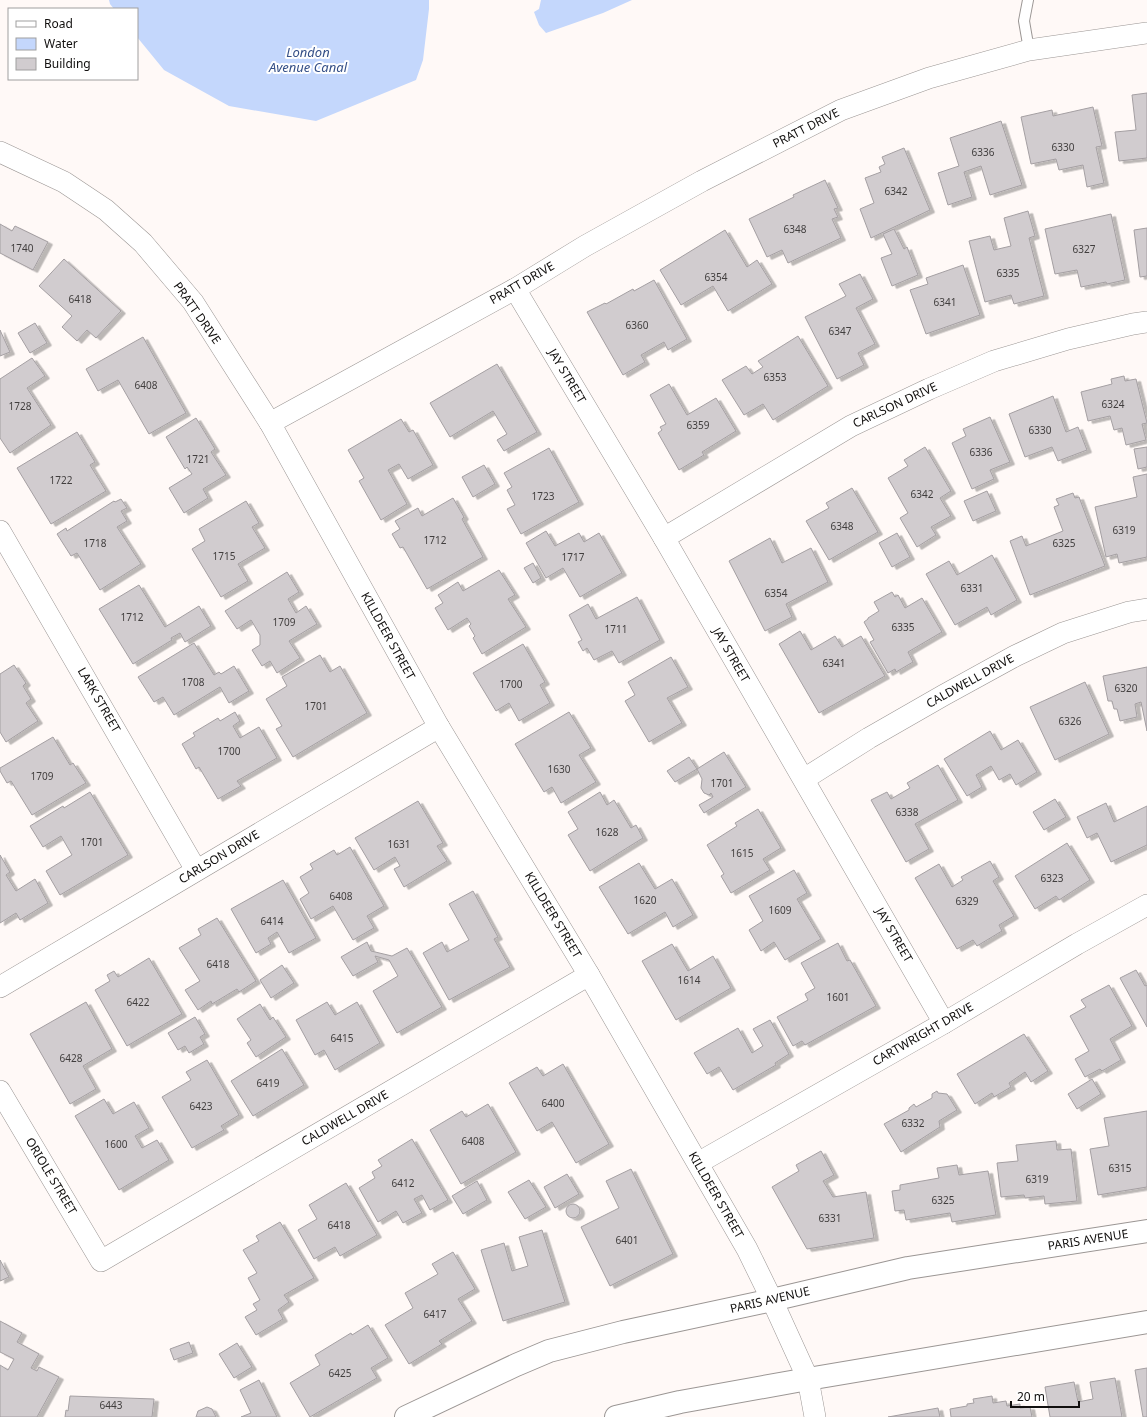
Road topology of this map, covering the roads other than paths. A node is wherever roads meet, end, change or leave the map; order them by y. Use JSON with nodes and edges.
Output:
{"nodes":[{"id":1,"x":1028,"y":0,"type":"edge"},
{"id":2,"x":1147,"y":33,"type":"edge"},
{"id":3,"x":1029,"y":50,"type":"junction"},
{"id":4,"x":0,"y":152,"type":"edge"},
{"id":5,"x":515,"y":289,"type":"junction"},
{"id":6,"x":1147,"y":322,"type":"edge"},
{"id":7,"x":270,"y":423,"type":"junction"},
{"id":8,"x":0,"y":531,"type":"edge"},
{"id":9,"x":664,"y":538,"type":"junction"},
{"id":10,"x":1147,"y":609,"type":"edge"},
{"id":11,"x":439,"y":727,"type":"junction"},
{"id":12,"x":804,"y":779,"type":"junction"},
{"id":13,"x":196,"y":870,"type":"junction"},
{"id":14,"x":1147,"y":905,"type":"edge"},
{"id":15,"x":589,"y":975,"type":"junction"},
{"id":16,"x":0,"y":987,"type":"edge"},
{"id":17,"x":944,"y":1023,"type":"junction"},
{"id":18,"x":0,"y":1091,"type":"edge"},
{"id":19,"x":698,"y":1163,"type":"junction"},
{"id":20,"x":1147,"y":1231,"type":"edge"},
{"id":21,"x":101,"y":1261,"type":"joint"},
{"id":22,"x":772,"y":1300,"type":"junction"},
{"id":23,"x":1147,"y":1322,"type":"edge"},
{"id":24,"x":808,"y":1379,"type":"junction"},
{"id":25,"x":406,"y":1417,"type":"edge"},
{"id":26,"x":616,"y":1417,"type":"edge"},
{"id":27,"x":814,"y":1417,"type":"edge"}],
"edges":[{"from":1,"to":3,"type":"lane"},
{"from":2,"to":3,"type":"street","name":"PRATT DRIVE"},
{"from":3,"to":5,"type":"street","name":"PRATT DRIVE"},
{"from":4,"to":7,"type":"street","name":"PRATT DRIVE"},
{"from":5,"to":7,"type":"street","name":"PRATT DRIVE"},
{"from":5,"to":9,"type":"street","name":"JAY STREET"},
{"from":6,"to":9,"type":"street","name":"CARLSON DRIVE"},
{"from":7,"to":11,"type":"street","name":"KILLDEER STREET"},
{"from":8,"to":13,"type":"street","name":"LARK STREET"},
{"from":9,"to":12,"type":"street","name":"JAY STREET"},
{"from":10,"to":12,"type":"street","name":"CALDWELL DRIVE"},
{"from":11,"to":13,"type":"street","name":"CARLSON DRIVE"},
{"from":11,"to":15,"type":"street","name":"KILLDEER STREET"},
{"from":12,"to":17,"type":"street","name":"JAY STREET"},
{"from":13,"to":16,"type":"street","name":"CARLSON DRIVE"},
{"from":14,"to":17,"type":"street","name":"CARTWRIGHT DRIVE"},
{"from":15,"to":19,"type":"street","name":"KILLDEER STREET"},
{"from":15,"to":21,"type":"street","name":"CALDWELL DRIVE"},
{"from":17,"to":19,"type":"street","name":"CARTWRIGHT DRIVE"},
{"from":18,"to":21,"type":"street","name":"ORIOLE STREET"},
{"from":19,"to":22,"type":"street","name":"KILLDEER STREET"},
{"from":20,"to":22,"type":"street","name":"PARIS AVENUE"},
{"from":22,"to":24,"type":"street","name":"KILLDEER STREET"},
{"from":22,"to":25,"type":"street","name":"PARIS AVENUE"},
{"from":23,"to":24,"type":"street"},
{"from":24,"to":26,"type":"street"},
{"from":24,"to":27,"type":"street","name":"KILLDEER STREET"}]}
